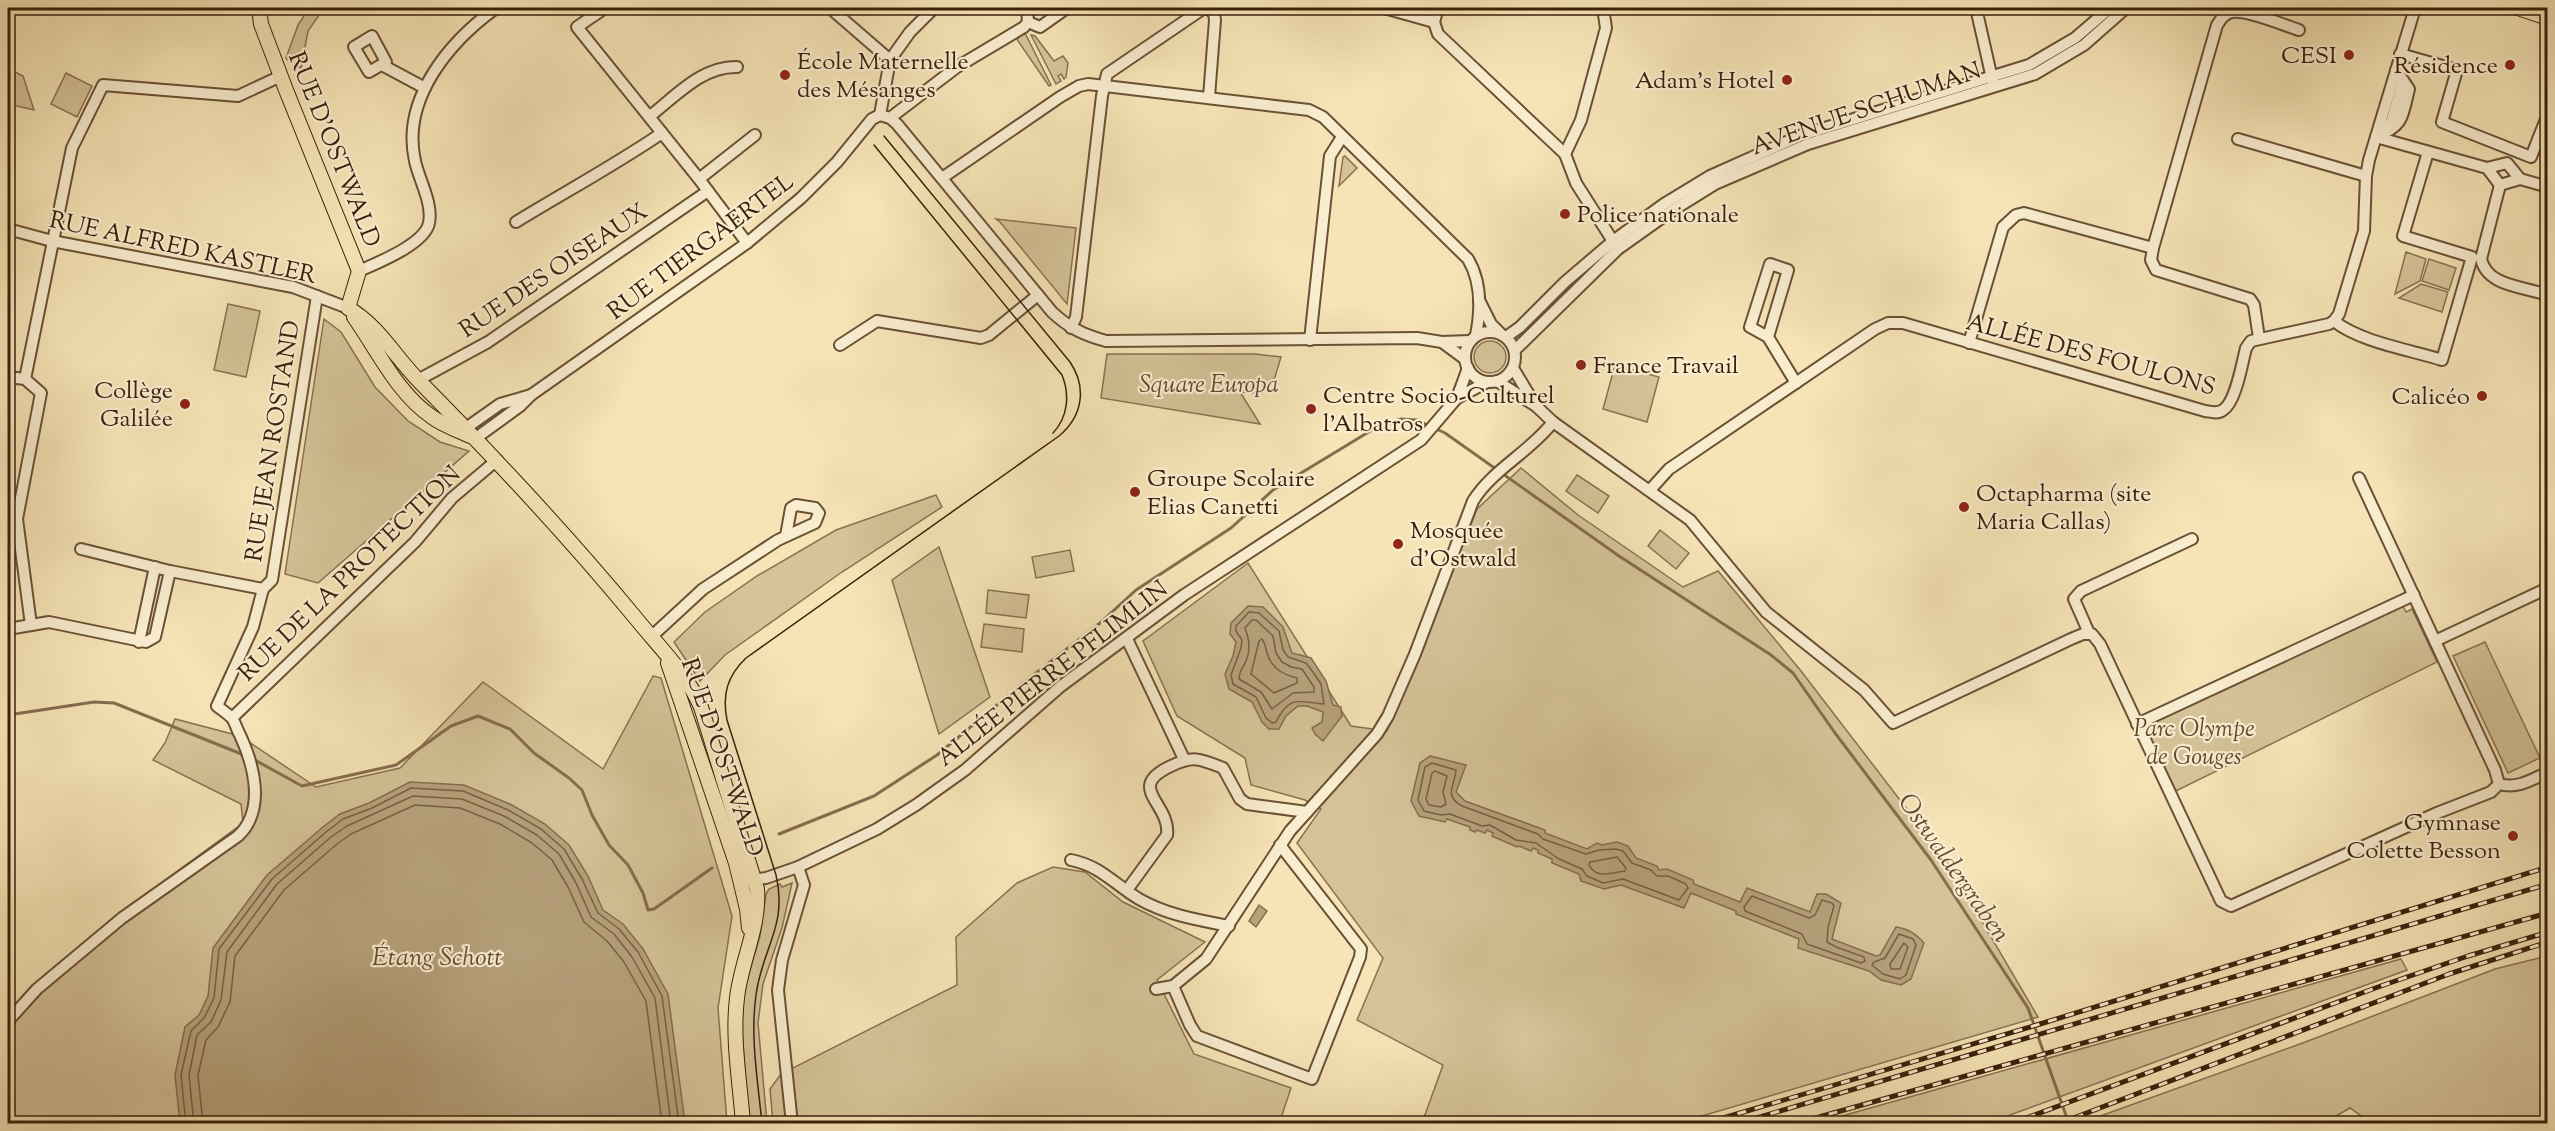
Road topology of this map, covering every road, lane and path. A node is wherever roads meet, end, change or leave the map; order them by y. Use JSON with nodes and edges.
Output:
{"nodes":[{"id":1,"x":259,"y":8,"type":"edge"},
{"id":2,"x":605,"y":8,"type":"edge"},
{"id":3,"x":830,"y":8,"type":"edge"},
{"id":4,"x":934,"y":8,"type":"edge"},
{"id":5,"x":1027,"y":8,"type":"edge"},
{"id":6,"x":1067,"y":8,"type":"edge"},
{"id":7,"x":1205,"y":8,"type":"edge"},
{"id":8,"x":1384,"y":8,"type":"edge"},
{"id":9,"x":1438,"y":8,"type":"edge"},
{"id":10,"x":1603,"y":8,"type":"edge"},
{"id":11,"x":1976,"y":8,"type":"edge"},
{"id":12,"x":2110,"y":8,"type":"edge"},
{"id":13,"x":2126,"y":8,"type":"edge"},
{"id":14,"x":2415,"y":8,"type":"edge"},
{"id":15,"x":2518,"y":8,"type":"edge"},
{"id":16,"x":489,"y":9,"type":"edge"},
{"id":17,"x":2542,"y":13,"type":"edge"},
{"id":18,"x":1028,"y":22,"type":"junction"},
{"id":19,"x":1434,"y":22,"type":"junction"},
{"id":20,"x":2299,"y":30,"type":"dead end"},
{"id":21,"x":2400,"y":54,"type":"junction"},
{"id":22,"x":890,"y":60,"type":"junction"},
{"id":23,"x":382,"y":65,"type":"dead end"},
{"id":24,"x":733,"y":69,"type":"dead end"},
{"id":25,"x":2396,"y":70,"type":"junction"},
{"id":26,"x":281,"y":76,"type":"junction"},
{"id":27,"x":1993,"y":82,"type":"junction"},
{"id":28,"x":1104,"y":85,"type":"junction"},
{"id":29,"x":425,"y":88,"type":"junction"},
{"id":30,"x":1209,"y":97,"type":"junction"},
{"id":31,"x":2547,"y":114,"type":"edge"},
{"id":32,"x":650,"y":116,"type":"junction"},
{"id":33,"x":885,"y":116,"type":"junction"},
{"id":34,"x":662,"y":133,"type":"junction"},
{"id":35,"x":755,"y":135,"type":"dead end"},
{"id":36,"x":1342,"y":137,"type":"junction"},
{"id":37,"x":2376,"y":137,"type":"junction"},
{"id":38,"x":2238,"y":139,"type":"dead end"},
{"id":39,"x":2428,"y":152,"type":"junction"},
{"id":40,"x":1565,"y":154,"type":"junction"},
{"id":41,"x":2487,"y":168,"type":"junction"},
{"id":42,"x":2366,"y":176,"type":"junction"},
{"id":43,"x":942,"y":178,"type":"junction"},
{"id":44,"x":699,"y":179,"type":"junction"},
{"id":45,"x":2520,"y":179,"type":"junction"},
{"id":46,"x":2500,"y":185,"type":"junction"},
{"id":47,"x":2546,"y":186,"type":"dead end"},
{"id":48,"x":708,"y":190,"type":"junction"},
{"id":49,"x":516,"y":222,"type":"dead end"},
{"id":50,"x":8,"y":229,"type":"edge"},
{"id":51,"x":52,"y":241,"type":"junction"},
{"id":52,"x":747,"y":243,"type":"junction"},
{"id":53,"x":1616,"y":245,"type":"junction"},
{"id":54,"x":2153,"y":248,"type":"junction"},
{"id":55,"x":2477,"y":258,"type":"junction"},
{"id":56,"x":359,"y":271,"type":"junction"},
{"id":57,"x":2541,"y":293,"type":"dead end"},
{"id":58,"x":1038,"y":295,"type":"junction"},
{"id":59,"x":317,"y":296,"type":"junction"},
{"id":60,"x":1479,"y":299,"type":"junction"},
{"id":61,"x":348,"y":308,"type":"junction"},
{"id":62,"x":2334,"y":321,"type":"junction"},
{"id":63,"x":1071,"y":328,"type":"junction"},
{"id":64,"x":1503,"y":335,"type":"junction"},
{"id":65,"x":1768,"y":337,"type":"junction"},
{"id":66,"x":1473,"y":338,"type":"junction"},
{"id":67,"x":2259,"y":338,"type":"junction"},
{"id":68,"x":1310,"y":340,"type":"junction"},
{"id":69,"x":1442,"y":342,"type":"junction"},
{"id":70,"x":1969,"y":343,"type":"junction"},
{"id":71,"x":840,"y":345,"type":"dead end"},
{"id":72,"x":1515,"y":350,"type":"junction"},
{"id":73,"x":1466,"y":364,"type":"junction"},
{"id":74,"x":1513,"y":368,"type":"junction"},
{"id":75,"x":8,"y":377,"type":"edge"},
{"id":76,"x":25,"y":379,"type":"junction"},
{"id":77,"x":418,"y":380,"type":"junction"},
{"id":78,"x":1492,"y":381,"type":"junction"},
{"id":79,"x":1796,"y":383,"type":"junction"},
{"id":80,"x":1457,"y":398,"type":"junction"},
{"id":81,"x":1536,"y":406,"type":"junction"},
{"id":82,"x":1553,"y":422,"type":"junction"},
{"id":83,"x":471,"y":433,"type":"junction"},
{"id":84,"x":497,"y":460,"type":"junction"},
{"id":85,"x":2359,"y":478,"type":"dead end"},
{"id":86,"x":1650,"y":490,"type":"junction"},
{"id":87,"x":786,"y":536,"type":"dead end"},
{"id":88,"x":2192,"y":539,"type":"dead end"},
{"id":89,"x":8,"y":540,"type":"edge"},
{"id":90,"x":20,"y":540,"type":"junction"},
{"id":91,"x":81,"y":549,"type":"dead end"},
{"id":92,"x":155,"y":567,"type":"junction"},
{"id":93,"x":170,"y":571,"type":"junction"},
{"id":94,"x":2547,"y":588,"type":"edge"},
{"id":95,"x":263,"y":590,"type":"junction"},
{"id":96,"x":2414,"y":595,"type":"junction"},
{"id":97,"x":32,"y":625,"type":"junction"},
{"id":98,"x":8,"y":629,"type":"edge"},
{"id":99,"x":2088,"y":633,"type":"junction"},
{"id":100,"x":651,"y":637,"type":"junction"},
{"id":101,"x":1127,"y":639,"type":"junction"},
{"id":102,"x":2435,"y":641,"type":"junction"},
{"id":103,"x":139,"y":642,"type":"junction"},
{"id":104,"x":661,"y":648,"type":"junction"},
{"id":105,"x":232,"y":718,"type":"junction"},
{"id":106,"x":2137,"y":724,"type":"junction"},
{"id":107,"x":1184,"y":759,"type":"junction"},
{"id":108,"x":2547,"y":772,"type":"edge"},
{"id":109,"x":2499,"y":784,"type":"junction"},
{"id":110,"x":1307,"y":812,"type":"junction"},
{"id":111,"x":1280,"y":845,"type":"junction"},
{"id":112,"x":1071,"y":860,"type":"dead end"},
{"id":113,"x":798,"y":867,"type":"junction"},
{"id":114,"x":756,"y":880,"type":"junction"},
{"id":115,"x":741,"y":881,"type":"junction"},
{"id":116,"x":1127,"y":891,"type":"junction"},
{"id":117,"x":1229,"y":926,"type":"junction"},
{"id":118,"x":749,"y":946,"type":"junction"},
{"id":119,"x":1173,"y":986,"type":"junction"},
{"id":120,"x":1156,"y":989,"type":"dead end"},
{"id":121,"x":8,"y":1021,"type":"edge"},
{"id":122,"x":743,"y":1124,"type":"edge"},
{"id":123,"x":792,"y":1124,"type":"edge"}],
"edges":[{"from":1,"to":26,"type":"main road","name":"RUE D'OSTWALD"},
{"from":2,"to":32,"type":"street"},
{"from":3,"to":22,"type":"street"},
{"from":4,"to":22,"type":"street"},
{"from":5,"to":18,"type":"street"},
{"from":6,"to":18,"type":"street","name":"RUE TIERGAERTEL"},
{"from":7,"to":28,"type":"street"},
{"from":7,"to":30,"type":"street"},
{"from":8,"to":19,"type":"street"},
{"from":9,"to":19,"type":"street"},
{"from":10,"to":40,"type":"street"},
{"from":11,"to":27,"type":"street"},
{"from":12,"to":27,"type":"street","name":"AVENUE SCHUMAN"},
{"from":13,"to":27,"type":"street","name":"AVENUE SCHUMAN"},
{"from":14,"to":21,"type":"street"},
{"from":15,"to":17,"type":"main road"},
{"from":16,"to":29,"type":"street"},
{"from":18,"to":33,"type":"street","name":"RUE TIERGAERTEL"},
{"from":19,"to":40,"type":"street"},
{"from":20,"to":54,"type":"street"},
{"from":21,"to":25,"type":"street"},
{"from":21,"to":31,"type":"street"},
{"from":22,"to":33,"type":"street"},
{"from":23,"to":29,"type":"street"},
{"from":24,"to":32,"type":"street"},
{"from":25,"to":37,"type":"street"},
{"from":25,"to":37,"type":"street"},
{"from":26,"to":51,"type":"street"},
{"from":26,"to":56,"type":"main road","name":"RUE D'OSTWALD"},
{"from":27,"to":53,"type":"street","name":"AVENUE SCHUMAN"},
{"from":28,"to":30,"type":"street"},
{"from":28,"to":43,"type":"street"},
{"from":28,"to":63,"type":"street"},
{"from":29,"to":56,"type":"street"},
{"from":30,"to":36,"type":"street"},
{"from":32,"to":34,"type":"street"},
{"from":33,"to":43,"type":"street"},
{"from":33,"to":52,"type":"street","name":"RUE TIERGAERTEL"},
{"from":34,"to":44,"type":"street"},
{"from":34,"to":49,"type":"street"},
{"from":35,"to":44,"type":"street"},
{"from":36,"to":60,"type":"street"},
{"from":36,"to":68,"type":"street"},
{"from":37,"to":39,"type":"street"},
{"from":37,"to":42,"type":"street"},
{"from":38,"to":42,"type":"street"},
{"from":39,"to":41,"type":"street"},
{"from":39,"to":55,"type":"street"},
{"from":40,"to":53,"type":"street"},
{"from":41,"to":45,"type":"street"},
{"from":41,"to":46,"type":"street"},
{"from":42,"to":62,"type":"street"},
{"from":43,"to":58,"type":"street"},
{"from":44,"to":48,"type":"street"},
{"from":45,"to":46,"type":"street"},
{"from":45,"to":47,"type":"street"},
{"from":46,"to":55,"type":"street"},
{"from":48,"to":52,"type":"street"},
{"from":48,"to":77,"type":"street","name":"RUE DES OISEAUX"},
{"from":50,"to":51,"type":"street","name":"RUE ALFRED KASTLER"},
{"from":51,"to":59,"type":"street","name":"RUE ALFRED KASTLER"},
{"from":51,"to":76,"type":"street"},
{"from":52,"to":83,"type":"street","name":"RUE TIERGAERTEL"},
{"from":53,"to":64,"type":"street","name":"AVENUE SCHUMAN"},
{"from":53,"to":72,"type":"street","name":"AVENUE SCHUMAN"},
{"from":54,"to":67,"type":"street"},
{"from":54,"to":70,"type":"street"},
{"from":55,"to":57,"type":"street"},
{"from":55,"to":62,"type":"street"},
{"from":56,"to":61,"type":"main road","name":"RUE D'OSTWALD"},
{"from":58,"to":63,"type":"street"},
{"from":58,"to":71,"type":"street"},
{"from":59,"to":61,"type":"street","name":"RUE ALFRED KASTLER"},
{"from":59,"to":95,"type":"street","name":"RUE JEAN ROSTAND"},
{"from":60,"to":64,"type":"street"},
{"from":60,"to":66,"type":"street"},
{"from":61,"to":77,"type":"main road","name":"RUE D'OSTWALD"},
{"from":61,"to":83,"type":"main road","name":"RUE D'OSTWALD"},
{"from":62,"to":67,"type":"street"},
{"from":63,"to":68,"type":"street"},
{"from":64,"to":66,"type":"street"},
{"from":64,"to":72,"type":"street"},
{"from":65,"to":65,"type":"street"},
{"from":65,"to":79,"type":"street"},
{"from":66,"to":69,"type":"street"},
{"from":66,"to":73,"type":"street"},
{"from":67,"to":70,"type":"street","name":"ALLÉE DES FOULONS"},
{"from":68,"to":69,"type":"street"},
{"from":69,"to":73,"type":"street"},
{"from":70,"to":79,"type":"street","name":"ALLÉE DES FOULONS"},
{"from":72,"to":74,"type":"street"},
{"from":73,"to":78,"type":"street"},
{"from":73,"to":80,"type":"street","name":"ALLÉE PIERRE PFLIMLIN"},
{"from":74,"to":78,"type":"street"},
{"from":74,"to":81,"type":"street"},
{"from":75,"to":76,"type":"street"},
{"from":76,"to":90,"type":"street"},
{"from":77,"to":83,"type":"main road","name":"RUE D'OSTWALD"},
{"from":78,"to":80,"type":"street","name":"ALLÉE PIERRE PFLIMLIN"},
{"from":78,"to":81,"type":"street"},
{"from":79,"to":86,"type":"street","name":"ALLÉE DES FOULONS"},
{"from":80,"to":101,"type":"street","name":"ALLÉE PIERRE PFLIMLIN"},
{"from":81,"to":82,"type":"street"},
{"from":82,"to":86,"type":"street"},
{"from":82,"to":110,"type":"street"},
{"from":83,"to":84,"type":"main road","name":"RUE D'OSTWALD"},
{"from":84,"to":100,"type":"main road","name":"RUE D'OSTWALD"},
{"from":84,"to":105,"type":"street","name":"RUE DE LA PROTECTION"},
{"from":85,"to":96,"type":"street"},
{"from":86,"to":99,"type":"street"},
{"from":87,"to":100,"type":"street"},
{"from":88,"to":99,"type":"street"},
{"from":89,"to":90,"type":"street"},
{"from":90,"to":97,"type":"street"},
{"from":91,"to":92,"type":"street"},
{"from":92,"to":93,"type":"street"},
{"from":92,"to":103,"type":"street"},
{"from":93,"to":95,"type":"street"},
{"from":93,"to":103,"type":"street"},
{"from":94,"to":102,"type":"street"},
{"from":95,"to":105,"type":"street","name":"RUE JEAN ROSTAND"},
{"from":96,"to":102,"type":"street"},
{"from":96,"to":106,"type":"street"},
{"from":97,"to":98,"type":"street"},
{"from":97,"to":103,"type":"street"},
{"from":99,"to":106,"type":"street"},
{"from":100,"to":104,"type":"main road","name":"RUE D'OSTWALD"},
{"from":101,"to":107,"type":"street"},
{"from":101,"to":113,"type":"street","name":"ALLÉE PIERRE PFLIMLIN"},
{"from":102,"to":109,"type":"street"},
{"from":104,"to":114,"type":"main road","name":"RUE D'OSTWALD"},
{"from":104,"to":115,"type":"main road","name":"RUE D'OSTWALD"},
{"from":105,"to":121,"type":"street"},
{"from":106,"to":109,"type":"street"},
{"from":107,"to":110,"type":"street"},
{"from":107,"to":116,"type":"street"},
{"from":108,"to":109,"type":"street"},
{"from":110,"to":111,"type":"street"},
{"from":111,"to":117,"type":"street"},
{"from":111,"to":119,"type":"street"},
{"from":112,"to":116,"type":"street"},
{"from":113,"to":114,"type":"street","name":"ALLÉE PIERRE PFLIMLIN"},
{"from":113,"to":123,"type":"street"},
{"from":114,"to":115,"type":"street","name":"ALLÉE PIERRE PFLIMLIN"},
{"from":114,"to":118,"type":"main road","name":"RUE D'OSTWALD"},
{"from":115,"to":118,"type":"main road","name":"RUE D'OSTWALD"},
{"from":116,"to":117,"type":"street"},
{"from":117,"to":119,"type":"street"},
{"from":118,"to":122,"type":"main road","name":"RUE D'OSTWALD"},
{"from":119,"to":120,"type":"street"}]}
